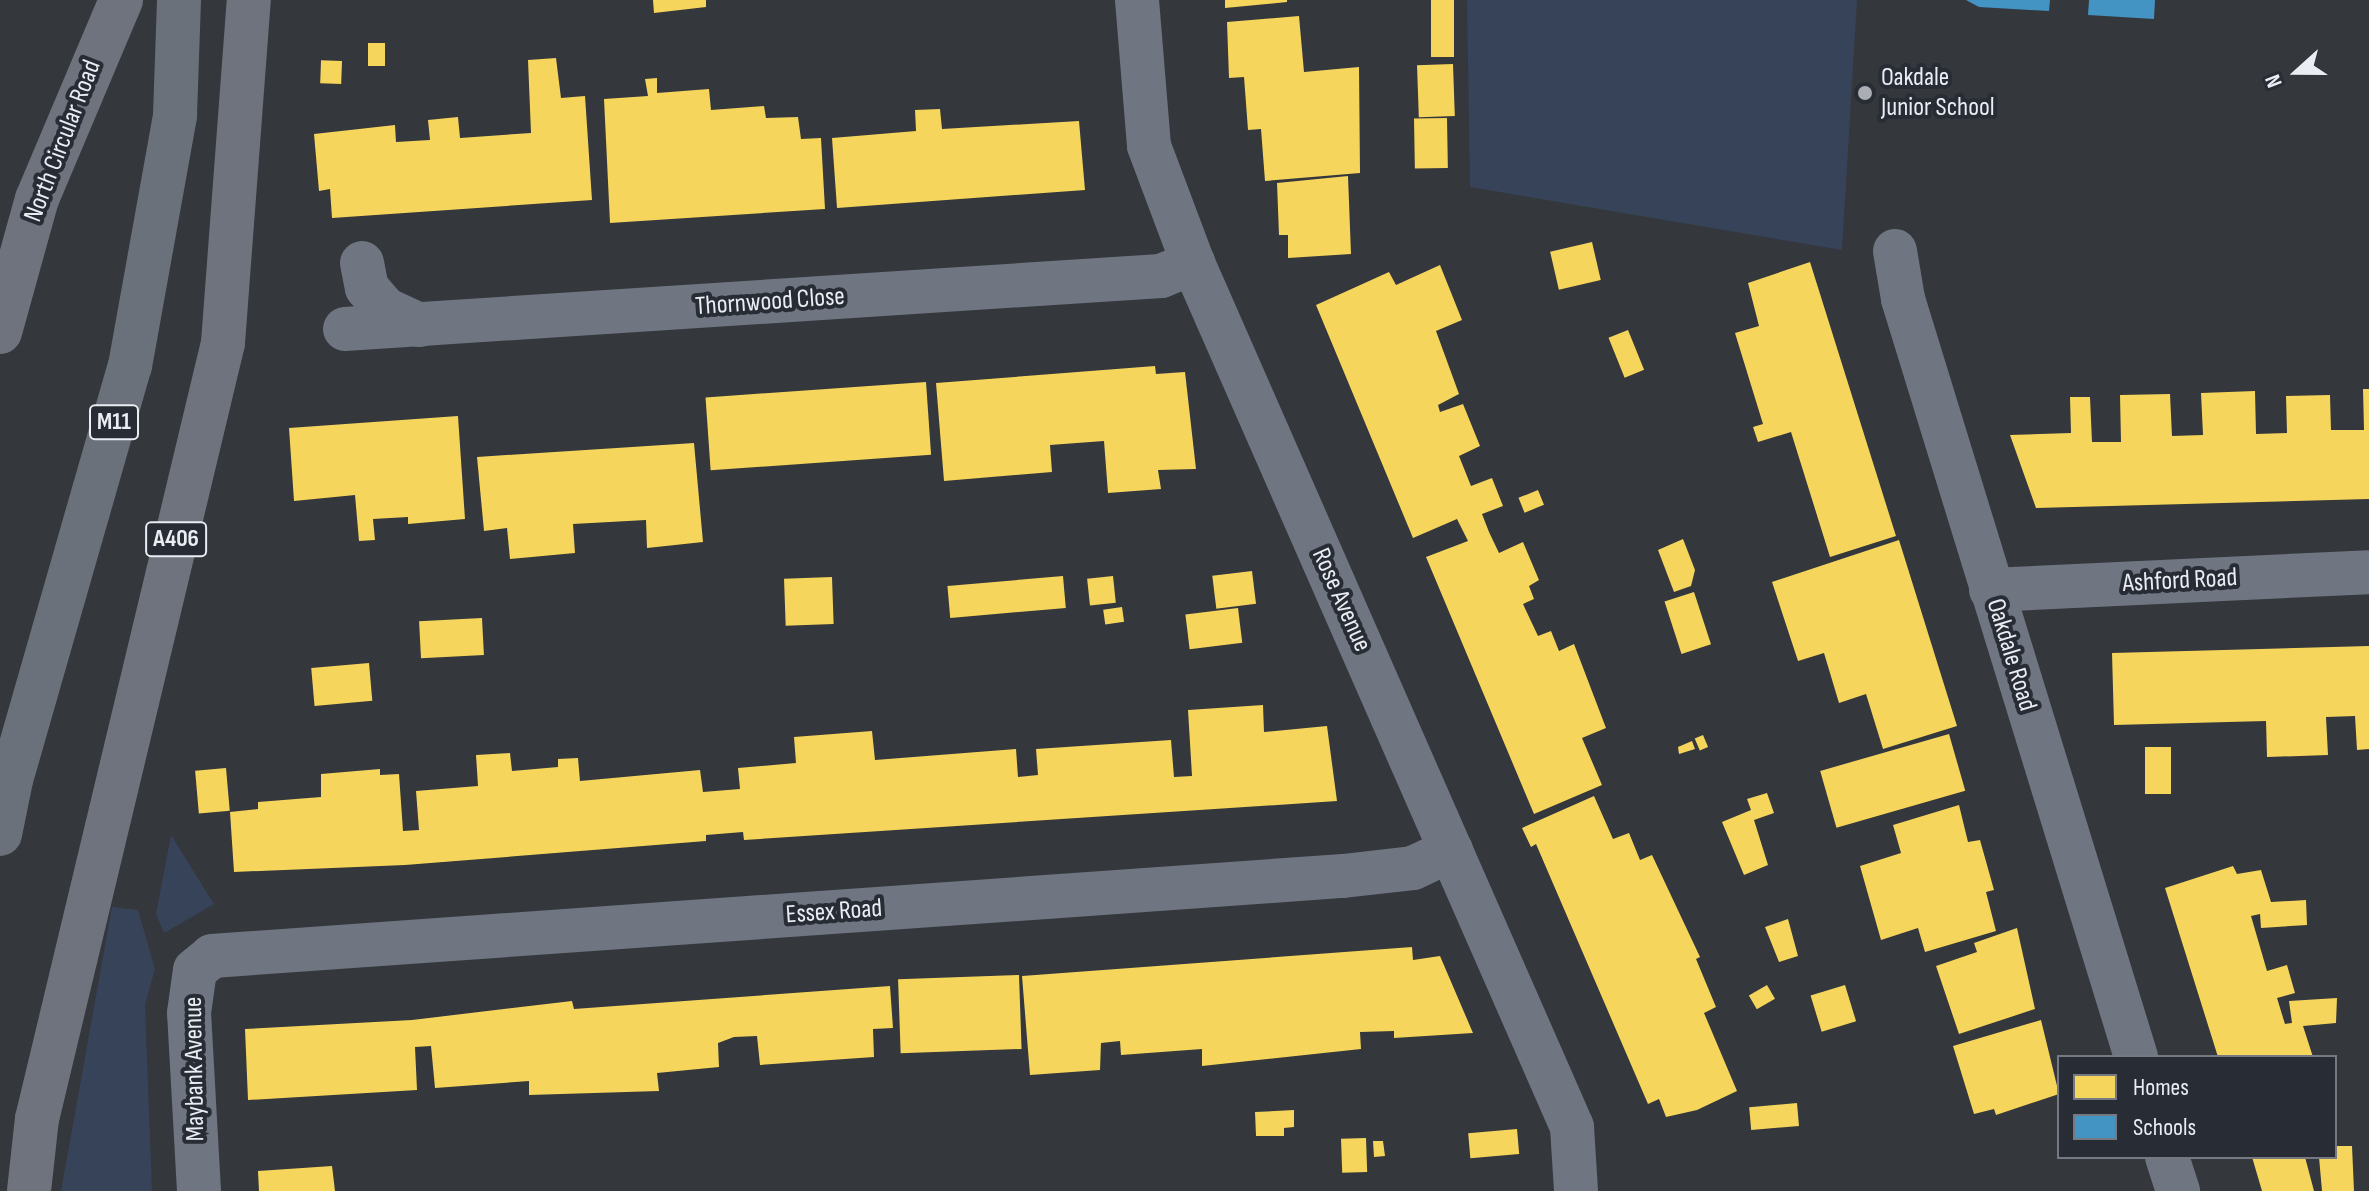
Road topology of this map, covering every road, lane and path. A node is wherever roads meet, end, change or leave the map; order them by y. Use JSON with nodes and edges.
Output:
{"nodes":[{"id":1,"x":121,"y":0,"type":"edge"},
{"id":2,"x":179,"y":0,"type":"edge"},
{"id":3,"x":249,"y":0,"type":"edge"},
{"id":4,"x":1137,"y":0,"type":"edge"},
{"id":5,"x":1895,"y":251,"type":"dead end"},
{"id":6,"x":362,"y":263,"type":"dead end"},
{"id":7,"x":1193,"y":263,"type":"junction"},
{"id":8,"x":419,"y":325,"type":"junction"},
{"id":9,"x":345,"y":329,"type":"dead end"},
{"id":10,"x":0,"y":332,"type":"edge"},
{"id":11,"x":2369,"y":572,"type":"edge"},
{"id":12,"x":1991,"y":590,"type":"junction"},
{"id":13,"x":0,"y":834,"type":"edge"},
{"id":14,"x":1451,"y":850,"type":"junction"},
{"id":15,"x":212,"y":956,"type":"joint"},
{"id":16,"x":2135,"y":1055,"type":"edge"},
{"id":17,"x":2168,"y":1159,"type":"edge"},
{"id":18,"x":29,"y":1191,"type":"edge"},
{"id":19,"x":199,"y":1191,"type":"edge"},
{"id":20,"x":1576,"y":1191,"type":"edge"},
{"id":21,"x":2178,"y":1191,"type":"edge"}],
"edges":[{"from":1,"to":10,"type":"highway","name":"North Circular Road"},
{"from":2,"to":13,"type":"highway","number":"M11"},
{"from":3,"to":18,"type":"highway","number":"A406"},
{"from":4,"to":7,"type":"street","name":"Rose Avenue"},
{"from":5,"to":12,"type":"street","name":"Oakdale Road"},
{"from":6,"to":8,"type":"street"},
{"from":7,"to":8,"type":"street","name":"Thornwood Close"},
{"from":7,"to":14,"type":"street","name":"Rose Avenue"},
{"from":8,"to":9,"type":"street","name":"Thornwood Close"},
{"from":11,"to":12,"type":"street","name":"Ashford Road"},
{"from":12,"to":16,"type":"street","name":"Oakdale Road"},
{"from":14,"to":15,"type":"street","name":"Essex Road"},
{"from":14,"to":20,"type":"street","name":"Rose Avenue"},
{"from":15,"to":19,"type":"street","name":"Maybank Avenue"},
{"from":17,"to":21,"type":"street"}]}
